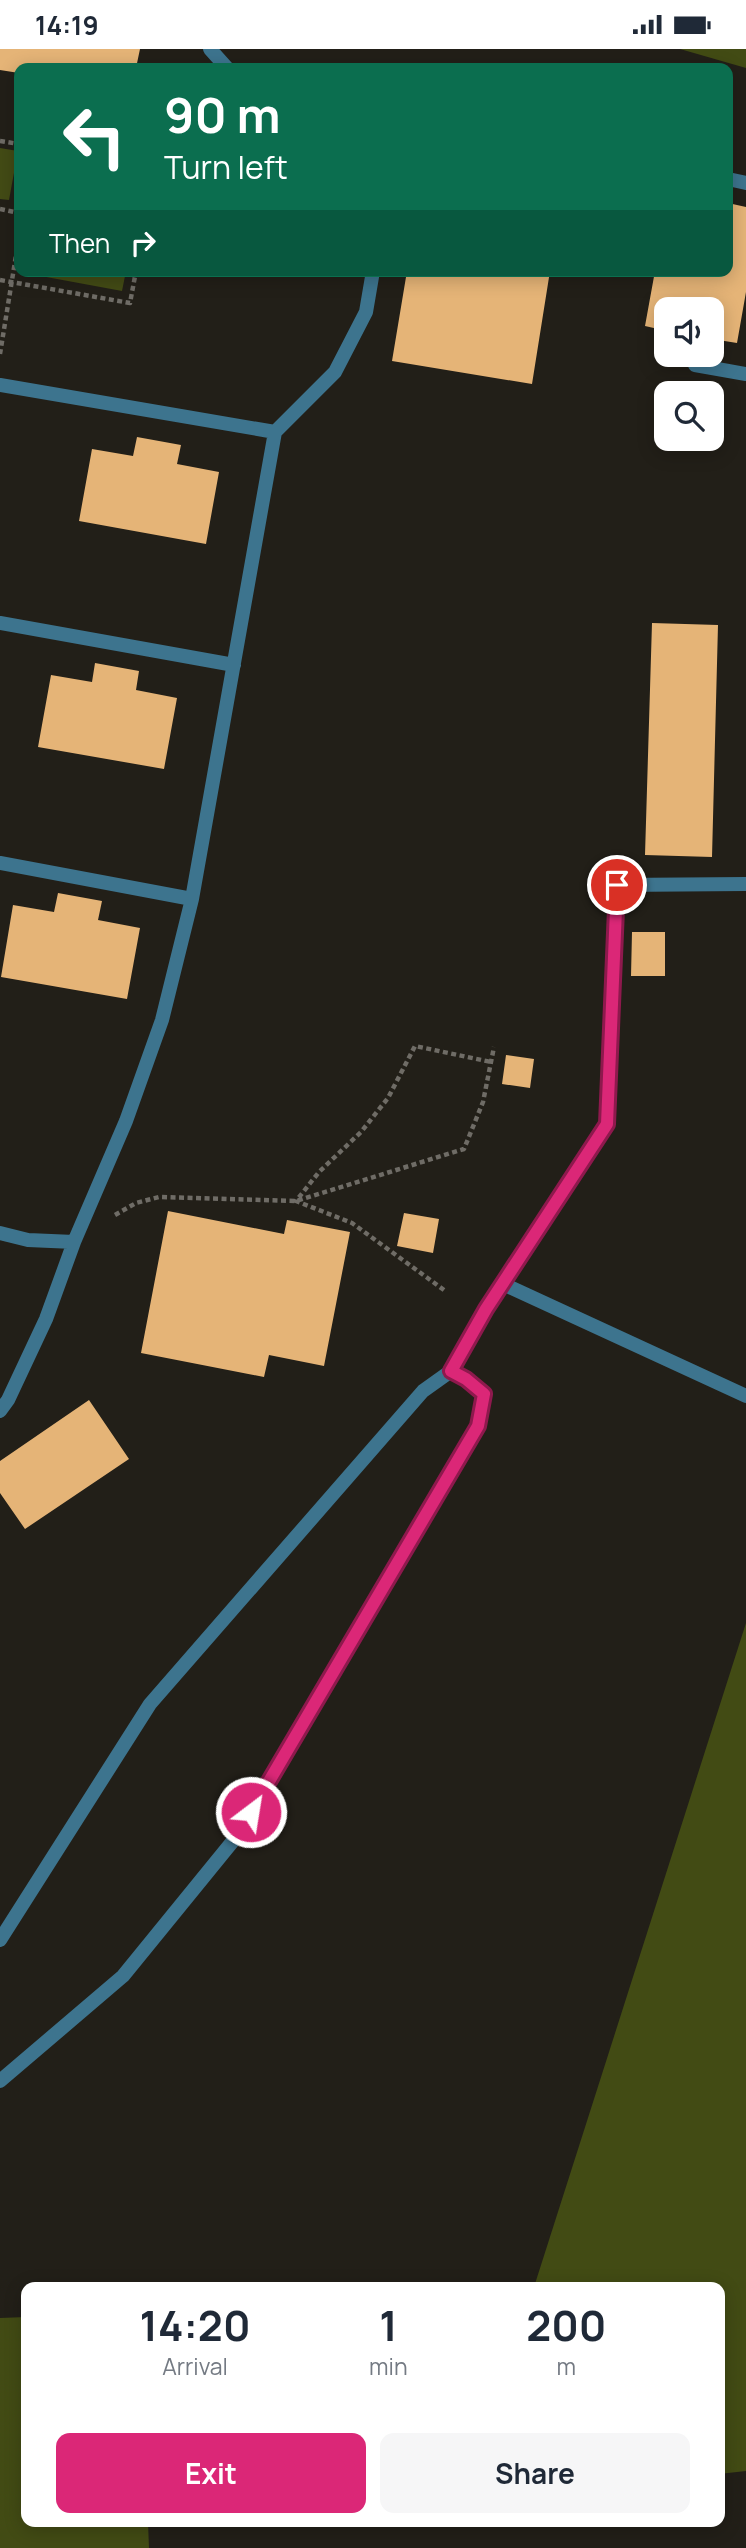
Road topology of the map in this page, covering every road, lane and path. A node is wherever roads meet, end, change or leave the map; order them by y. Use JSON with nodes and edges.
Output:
{"nodes":[{"id":1,"x":210,"y":49,"type":"edge"},
{"id":2,"x":223,"y":63,"type":"edge"},
{"id":3,"x":14,"y":265,"type":"edge"},
{"id":4,"x":135,"y":277,"type":"edge"},
{"id":5,"x":372,"y":277,"type":"edge"},
{"id":6,"x":0,"y":280,"type":"edge"},
{"id":7,"x":11,"y":282,"type":"junction"},
{"id":8,"x":0,"y":354,"type":"edge"},
{"id":9,"x":706,"y":367,"type":"edge"},
{"id":10,"x":746,"y":374,"type":"edge"},
{"id":11,"x":0,"y":386,"type":"edge"},
{"id":12,"x":275,"y":432,"type":"junction"},
{"id":13,"x":0,"y":623,"type":"edge"},
{"id":14,"x":234,"y":665,"type":"junction"},
{"id":15,"x":0,"y":863,"type":"edge"},
{"id":16,"x":746,"y":884,"type":"edge"},
{"id":17,"x":192,"y":899,"type":"junction"},
{"id":18,"x":494,"y":1047,"type":"dead end"},
{"id":19,"x":491,"y":1062,"type":"junction"},
{"id":20,"x":296,"y":1201,"type":"junction"},
{"id":21,"x":0,"y":1233,"type":"edge"},
{"id":22,"x":74,"y":1242,"type":"junction"},
{"id":23,"x":503,"y":1284,"type":"junction"},
{"id":24,"x":444,"y":1290,"type":"dead end"},
{"id":25,"x":451,"y":1371,"type":"junction"},
{"id":26,"x":746,"y":1396,"type":"edge"},
{"id":27,"x":0,"y":1411,"type":"edge"},
{"id":28,"x":0,"y":1940,"type":"edge"},
{"id":29,"x":0,"y":2081,"type":"edge"}],
"edges":[{"from":1,"to":2,"type":"street"},
{"from":3,"to":7,"type":"path"},
{"from":4,"to":7,"type":"path"},
{"from":5,"to":12,"type":"street"},
{"from":6,"to":7,"type":"path"},
{"from":7,"to":8,"type":"path"},
{"from":9,"to":10,"type":"street"},
{"from":11,"to":12,"type":"street"},
{"from":12,"to":14,"type":"street"},
{"from":13,"to":14,"type":"street"},
{"from":14,"to":17,"type":"street"},
{"from":15,"to":17,"type":"street"},
{"from":16,"to":23,"type":"street"},
{"from":17,"to":22,"type":"street"},
{"from":18,"to":19,"type":"path"},
{"from":19,"to":20,"type":"path"},
{"from":19,"to":20,"type":"path"},
{"from":20,"to":22,"type":"path"},
{"from":20,"to":24,"type":"path"},
{"from":21,"to":22,"type":"street"},
{"from":22,"to":27,"type":"street"},
{"from":23,"to":25,"type":"street"},
{"from":23,"to":26,"type":"street"},
{"from":25,"to":28,"type":"street"},
{"from":25,"to":29,"type":"street"}]}
